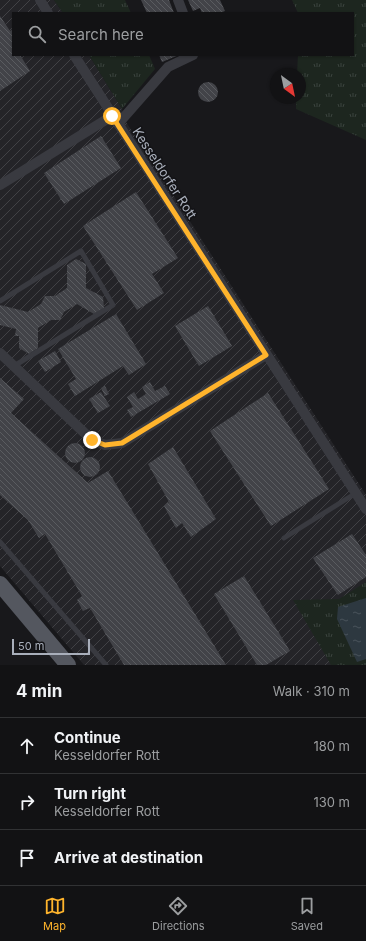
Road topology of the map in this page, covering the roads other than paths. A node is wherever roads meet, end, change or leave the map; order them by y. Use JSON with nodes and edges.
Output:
{"nodes":[{"id":1,"x":40,"y":0,"type":"edge"},
{"id":2,"x":178,"y":0,"type":"edge"},
{"id":3,"x":47,"y":12,"type":"edge"},
{"id":4,"x":183,"y":12,"type":"edge"},
{"id":5,"x":75,"y":56,"type":"edge"},
{"id":6,"x":191,"y":56,"type":"edge"},
{"id":7,"x":115,"y":120,"type":"junction"},
{"id":8,"x":0,"y":185,"type":"edge"},
{"id":9,"x":0,"y":301,"type":"edge"},
{"id":10,"x":0,"y":353,"type":"edge"},
{"id":11,"x":266,"y":355,"type":"junction"},
{"id":12,"x":14,"y":366,"type":"junction"},
{"id":13,"x":356,"y":493,"type":"junction"},
{"id":14,"x":366,"y":509,"type":"edge"},
{"id":15,"x":284,"y":538,"type":"dead end"},
{"id":16,"x":0,"y":542,"type":"edge"},
{"id":17,"x":0,"y":584,"type":"edge"},
{"id":18,"x":68,"y":665,"type":"edge"},
{"id":19,"x":106,"y":665,"type":"edge"}],
"edges":[{"from":1,"to":3,"type":"street"},
{"from":2,"to":4,"type":"street"},
{"from":5,"to":7,"type":"street","name":"Kesseldorfer Rott"},
{"from":6,"to":7,"type":"street"},
{"from":7,"to":8,"type":"street"},
{"from":7,"to":11,"type":"street","name":"Kesseldorfer Rott"},
{"from":9,"to":12,"type":"lane"},
{"from":10,"to":12,"type":"street"},
{"from":11,"to":12,"type":"street"},
{"from":11,"to":13,"type":"street","name":"Kesseldorfer Rott"},
{"from":13,"to":14,"type":"street","name":"Kesseldorfer Rott"},
{"from":13,"to":15,"type":"lane"},
{"from":16,"to":19,"type":"lane"},
{"from":17,"to":18,"type":"main road"}]}
